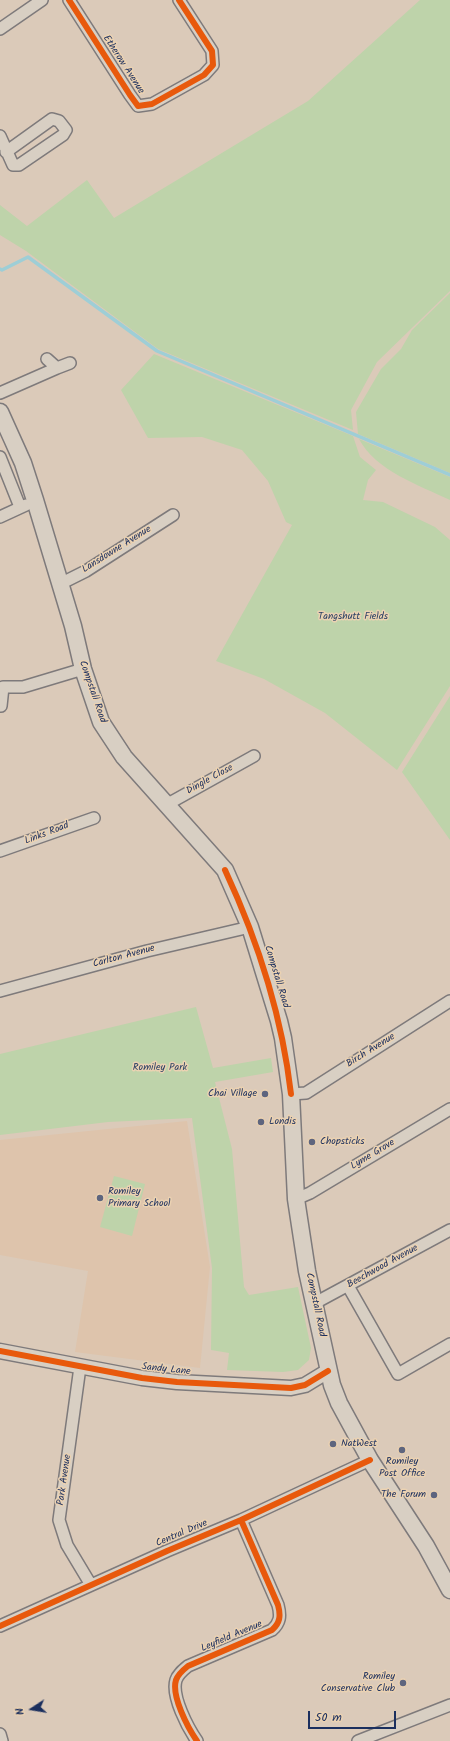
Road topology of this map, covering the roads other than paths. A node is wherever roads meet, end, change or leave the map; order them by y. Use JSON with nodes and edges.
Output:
{"nodes":[{"id":1,"x":42,"y":0,"type":"edge"},
{"id":2,"x":69,"y":0,"type":"edge"},
{"id":3,"x":179,"y":0,"type":"edge"},
{"id":4,"x":0,"y":29,"type":"edge"},
{"id":5,"x":0,"y":136,"type":"edge"},
{"id":6,"x":6,"y":152,"type":"junction"},
{"id":7,"x":47,"y":359,"type":"dead end"},
{"id":8,"x":70,"y":363,"type":"dead end"},
{"id":9,"x":57,"y":368,"type":"junction"},
{"id":10,"x":0,"y":393,"type":"edge"},
{"id":11,"x":0,"y":412,"type":"edge"},
{"id":12,"x":0,"y":457,"type":"edge"},
{"id":13,"x":35,"y":500,"type":"junction"},
{"id":14,"x":20,"y":507,"type":"junction"},
{"id":15,"x":173,"y":515,"type":"dead end"},
{"id":16,"x":0,"y":517,"type":"edge"},
{"id":17,"x":60,"y":584,"type":"junction"},
{"id":18,"x":83,"y":669,"type":"junction"},
{"id":19,"x":2,"y":687,"type":"edge"},
{"id":20,"x":1,"y":706,"type":"dead end"},
{"id":21,"x":254,"y":756,"type":"dead end"},
{"id":22,"x":166,"y":805,"type":"junction"},
{"id":23,"x":94,"y":818,"type":"dead end"},
{"id":24,"x":0,"y":851,"type":"edge"},
{"id":25,"x":250,"y":927,"type":"junction"},
{"id":26,"x":0,"y":991,"type":"edge"},
{"id":27,"x":450,"y":1001,"type":"edge"},
{"id":28,"x":291,"y":1094,"type":"junction"},
{"id":29,"x":450,"y":1109,"type":"edge"},
{"id":30,"x":296,"y":1199,"type":"junction"},
{"id":31,"x":450,"y":1230,"type":"edge"},
{"id":32,"x":348,"y":1286,"type":"junction"},
{"id":33,"x":315,"y":1303,"type":"junction"},
{"id":34,"x":450,"y":1344,"type":"edge"},
{"id":35,"x":0,"y":1351,"type":"edge"},
{"id":36,"x":80,"y":1367,"type":"junction"},
{"id":37,"x":328,"y":1371,"type":"junction"},
{"id":38,"x":370,"y":1460,"type":"junction"},
{"id":39,"x":241,"y":1520,"type":"junction"},
{"id":40,"x":91,"y":1585,"type":"junction"},
{"id":41,"x":450,"y":1590,"type":"edge"},
{"id":42,"x":0,"y":1626,"type":"edge"},
{"id":43,"x":450,"y":1705,"type":"edge"},
{"id":44,"x":0,"y":1734,"type":"edge"},
{"id":45,"x":2,"y":1741,"type":"edge"},
{"id":46,"x":197,"y":1741,"type":"edge"},
{"id":47,"x":358,"y":1741,"type":"edge"}],
"edges":[{"from":1,"to":4,"type":"street"},
{"from":2,"to":3,"type":"street","name":"Etherow Avenue"},
{"from":5,"to":6,"type":"street"},
{"from":6,"to":6,"type":"street"},
{"from":7,"to":9,"type":"street"},
{"from":8,"to":9,"type":"street"},
{"from":9,"to":10,"type":"street"},
{"from":11,"to":13,"type":"main road","name":"Compstall Road"},
{"from":12,"to":14,"type":"street"},
{"from":13,"to":14,"type":"street"},
{"from":13,"to":17,"type":"main road","name":"Compstall Road"},
{"from":14,"to":16,"type":"street"},
{"from":15,"to":17,"type":"street","name":"Lansdowne Avenue"},
{"from":17,"to":18,"type":"main road","name":"Compstall Road"},
{"from":18,"to":19,"type":"street"},
{"from":18,"to":22,"type":"main road","name":"Compstall Road"},
{"from":19,"to":20,"type":"street"},
{"from":21,"to":22,"type":"street","name":"Dingle Close"},
{"from":22,"to":25,"type":"main road","name":"Compstall Road"},
{"from":23,"to":24,"type":"street","name":"Links Road"},
{"from":25,"to":26,"type":"street","name":"Carlton Avenue"},
{"from":25,"to":28,"type":"main road","name":"Compstall Road"},
{"from":27,"to":28,"type":"street","name":"Birch Avenue"},
{"from":28,"to":30,"type":"main road","name":"Compstall Road"},
{"from":29,"to":30,"type":"street","name":"Lyme Grove"},
{"from":30,"to":33,"type":"main road","name":"Compstall Road"},
{"from":31,"to":32,"type":"street","name":"Beechwood Avenue"},
{"from":32,"to":33,"type":"street","name":"Beechwood Avenue"},
{"from":32,"to":34,"type":"street"},
{"from":33,"to":37,"type":"main road","name":"Compstall Road"},
{"from":35,"to":36,"type":"street","name":"Sandy Lane"},
{"from":36,"to":37,"type":"street","name":"Sandy Lane"},
{"from":36,"to":40,"type":"street","name":"Park Avenue"},
{"from":37,"to":38,"type":"main road","name":"Compstall Road"},
{"from":38,"to":39,"type":"street","name":"Central Drive"},
{"from":38,"to":41,"type":"main road","name":"Compstall Road"},
{"from":39,"to":40,"type":"street","name":"Central Drive"},
{"from":39,"to":46,"type":"street","name":"Leyfield Avenue"},
{"from":40,"to":42,"type":"street","name":"Central Drive"},
{"from":43,"to":47,"type":"street"},
{"from":44,"to":45,"type":"street"}]}
